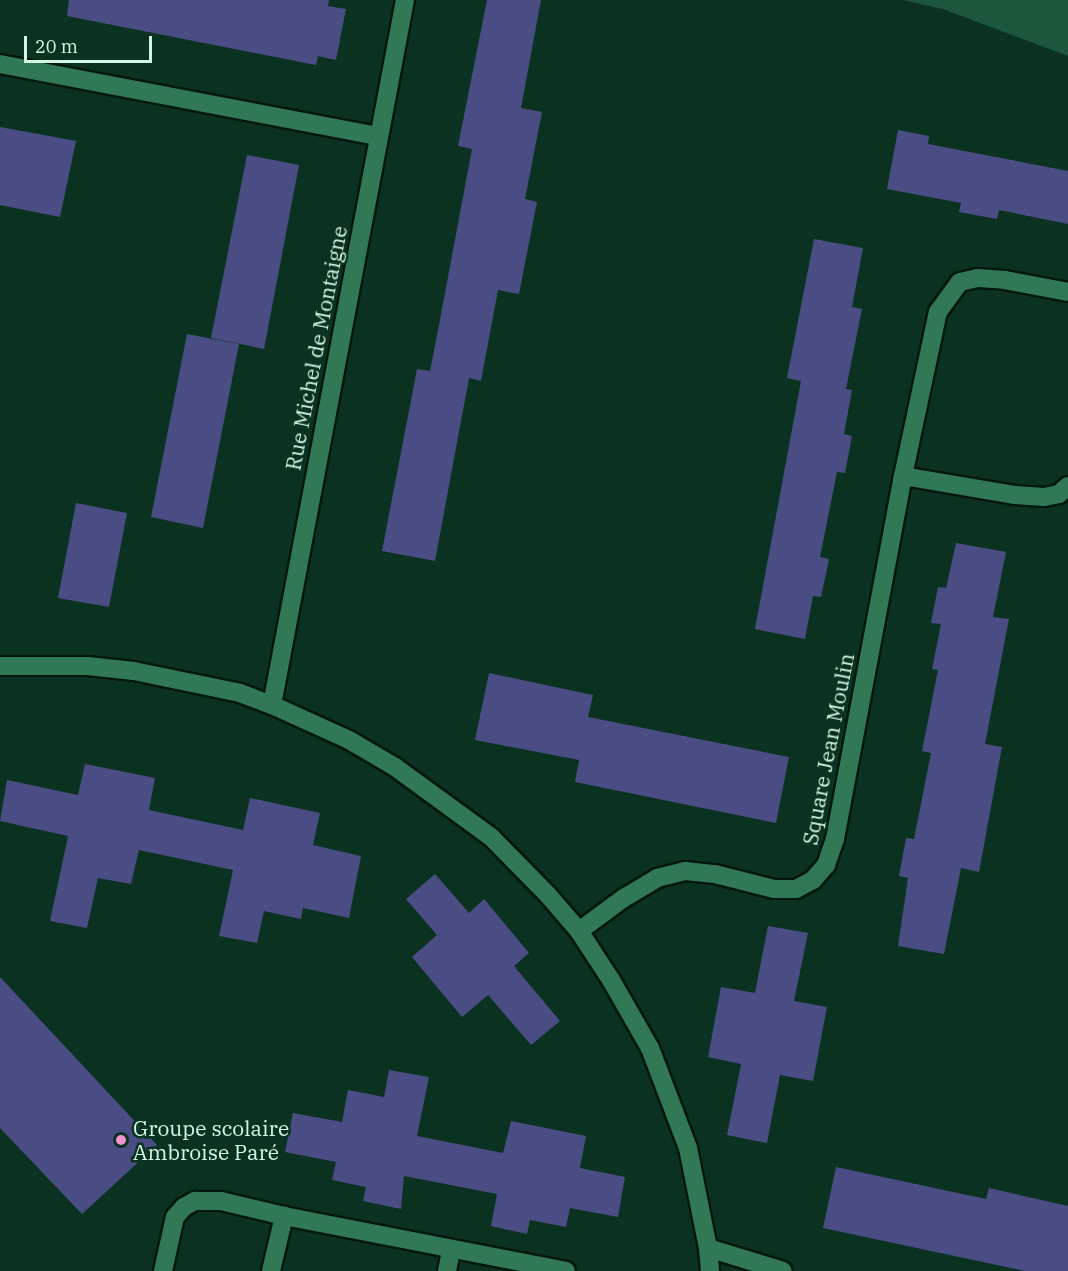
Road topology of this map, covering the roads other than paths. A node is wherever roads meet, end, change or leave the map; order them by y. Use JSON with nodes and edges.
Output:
{"nodes":[{"id":1,"x":405,"y":0,"type":"edge"},
{"id":2,"x":0,"y":64,"type":"edge"},
{"id":3,"x":378,"y":136,"type":"junction"},
{"id":4,"x":1068,"y":292,"type":"edge"},
{"id":5,"x":903,"y":476,"type":"junction"},
{"id":6,"x":1068,"y":486,"type":"edge"},
{"id":7,"x":0,"y":666,"type":"edge"},
{"id":8,"x":272,"y":705,"type":"junction"},
{"id":9,"x":579,"y":932,"type":"junction"},
{"id":10,"x":284,"y":1216,"type":"junction"},
{"id":11,"x":708,"y":1248,"type":"junction"},
{"id":12,"x":451,"y":1250,"type":"junction"},
{"id":13,"x":163,"y":1271,"type":"edge"},
{"id":14,"x":271,"y":1271,"type":"edge"},
{"id":15,"x":447,"y":1271,"type":"edge"},
{"id":16,"x":566,"y":1271,"type":"edge"},
{"id":17,"x":710,"y":1271,"type":"edge"},
{"id":18,"x":783,"y":1271,"type":"edge"}],
"edges":[{"from":1,"to":3,"type":"street","name":"Rue Michel de Montaigne"},
{"from":2,"to":3,"type":"street"},
{"from":3,"to":8,"type":"street","name":"Rue Michel de Montaigne"},
{"from":4,"to":5,"type":"street","name":"Square Jean Moulin"},
{"from":5,"to":6,"type":"street"},
{"from":5,"to":9,"type":"street","name":"Square Jean Moulin"},
{"from":7,"to":8,"type":"street"},
{"from":8,"to":9,"type":"street"},
{"from":9,"to":11,"type":"street"},
{"from":10,"to":12,"type":"street"},
{"from":10,"to":13,"type":"street"},
{"from":10,"to":14,"type":"street"},
{"from":11,"to":17,"type":"street"},
{"from":11,"to":18,"type":"street"},
{"from":12,"to":15,"type":"street"},
{"from":12,"to":16,"type":"street"}]}
